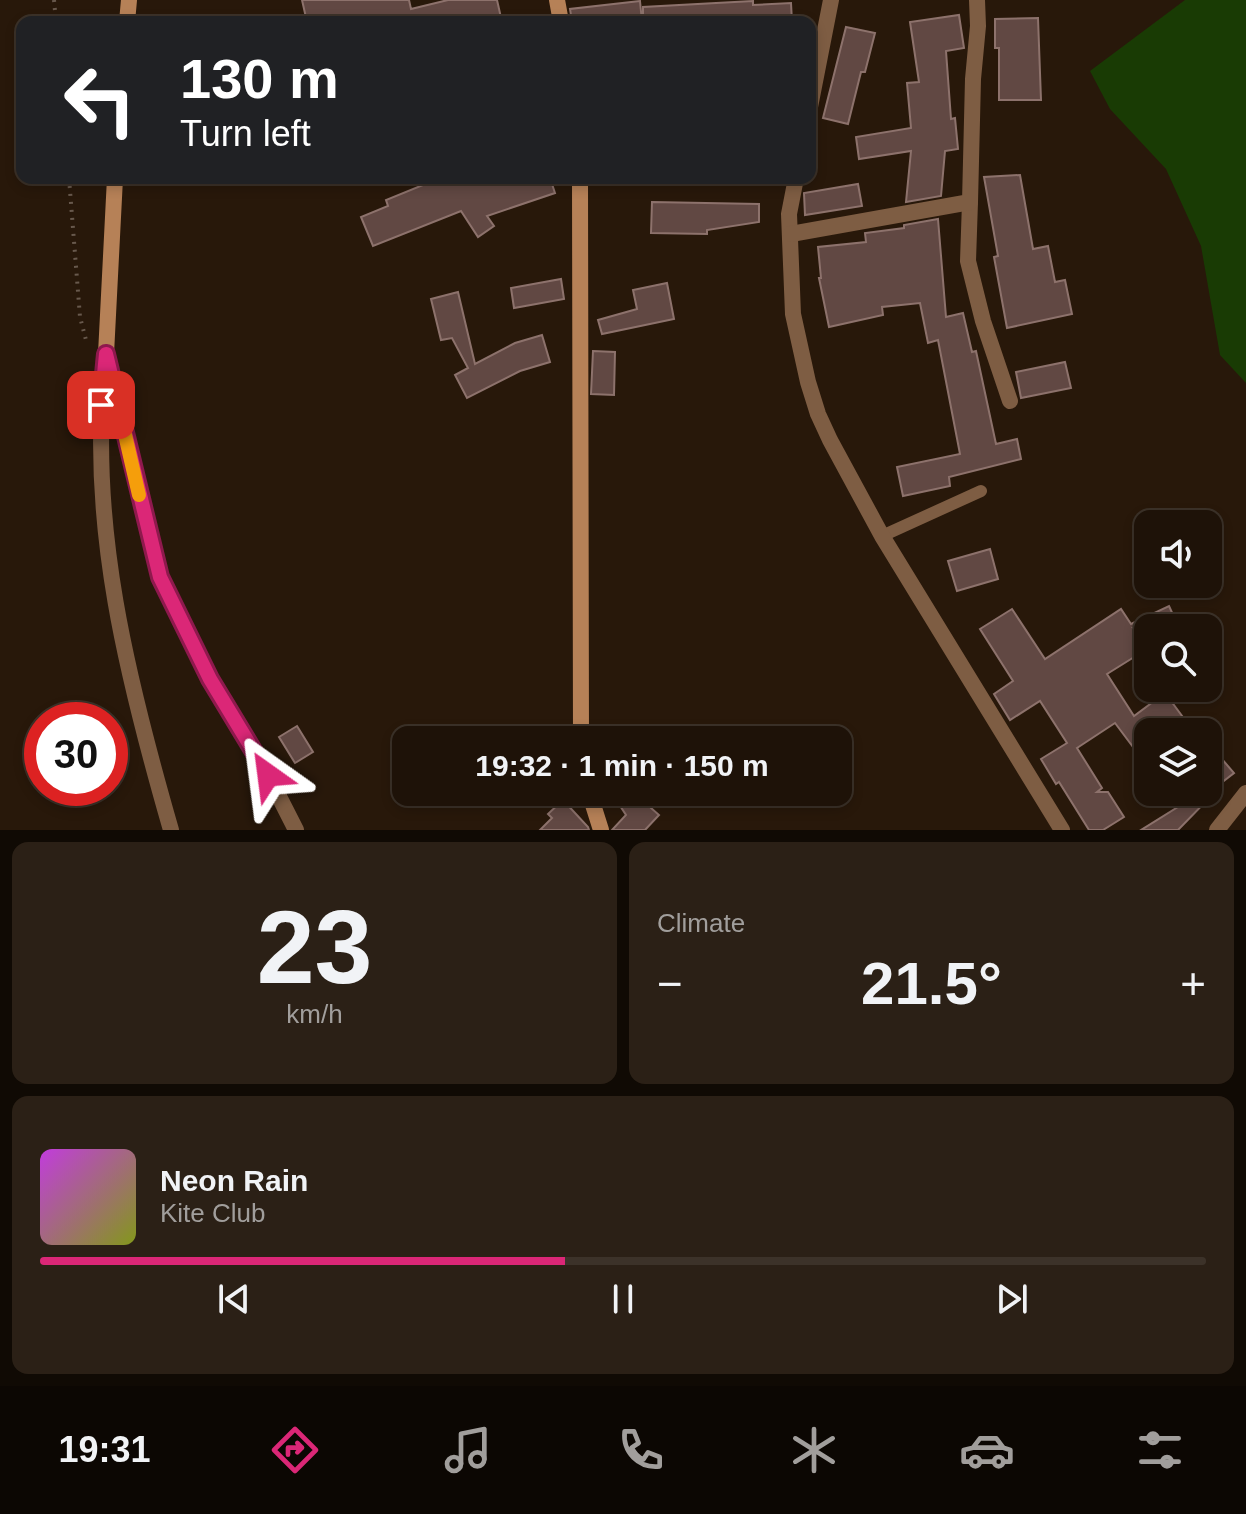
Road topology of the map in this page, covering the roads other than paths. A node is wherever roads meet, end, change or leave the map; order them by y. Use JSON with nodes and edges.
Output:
{"nodes":[{"id":1,"x":831,"y":0,"type":"edge"},
{"id":2,"x":977,"y":0,"type":"edge"},
{"id":3,"x":816,"y":51,"type":"edge"},
{"id":4,"x":114,"y":184,"type":"edge"},
{"id":5,"x":580,"y":184,"type":"edge"},
{"id":6,"x":795,"y":184,"type":"edge"},
{"id":7,"x":970,"y":202,"type":"junction"},
{"id":8,"x":791,"y":234,"type":"junction"},
{"id":9,"x":106,"y":354,"type":"junction"},
{"id":10,"x":1010,"y":401,"type":"dead end"},
{"id":11,"x":981,"y":491,"type":"dead end"},
{"id":12,"x":882,"y":536,"type":"junction"},
{"id":13,"x":581,"y":726,"type":"edge"},
{"id":14,"x":1246,"y":793,"type":"edge"},
{"id":15,"x":593,"y":806,"type":"edge"},
{"id":16,"x":171,"y":830,"type":"edge"},
{"id":17,"x":296,"y":830,"type":"edge"},
{"id":18,"x":601,"y":830,"type":"edge"},
{"id":19,"x":1062,"y":830,"type":"edge"},
{"id":20,"x":1217,"y":830,"type":"edge"}],
"edges":[{"from":1,"to":3,"type":"street"},
{"from":2,"to":7,"type":"street"},
{"from":4,"to":9,"type":"street"},
{"from":5,"to":13,"type":"street"},
{"from":6,"to":8,"type":"street"},
{"from":7,"to":8,"type":"street"},
{"from":7,"to":10,"type":"street"},
{"from":8,"to":12,"type":"street"},
{"from":9,"to":16,"type":"street"},
{"from":9,"to":17,"type":"street"},
{"from":11,"to":12,"type":"lane"},
{"from":12,"to":19,"type":"street"},
{"from":14,"to":20,"type":"street"},
{"from":15,"to":18,"type":"street"}]}
